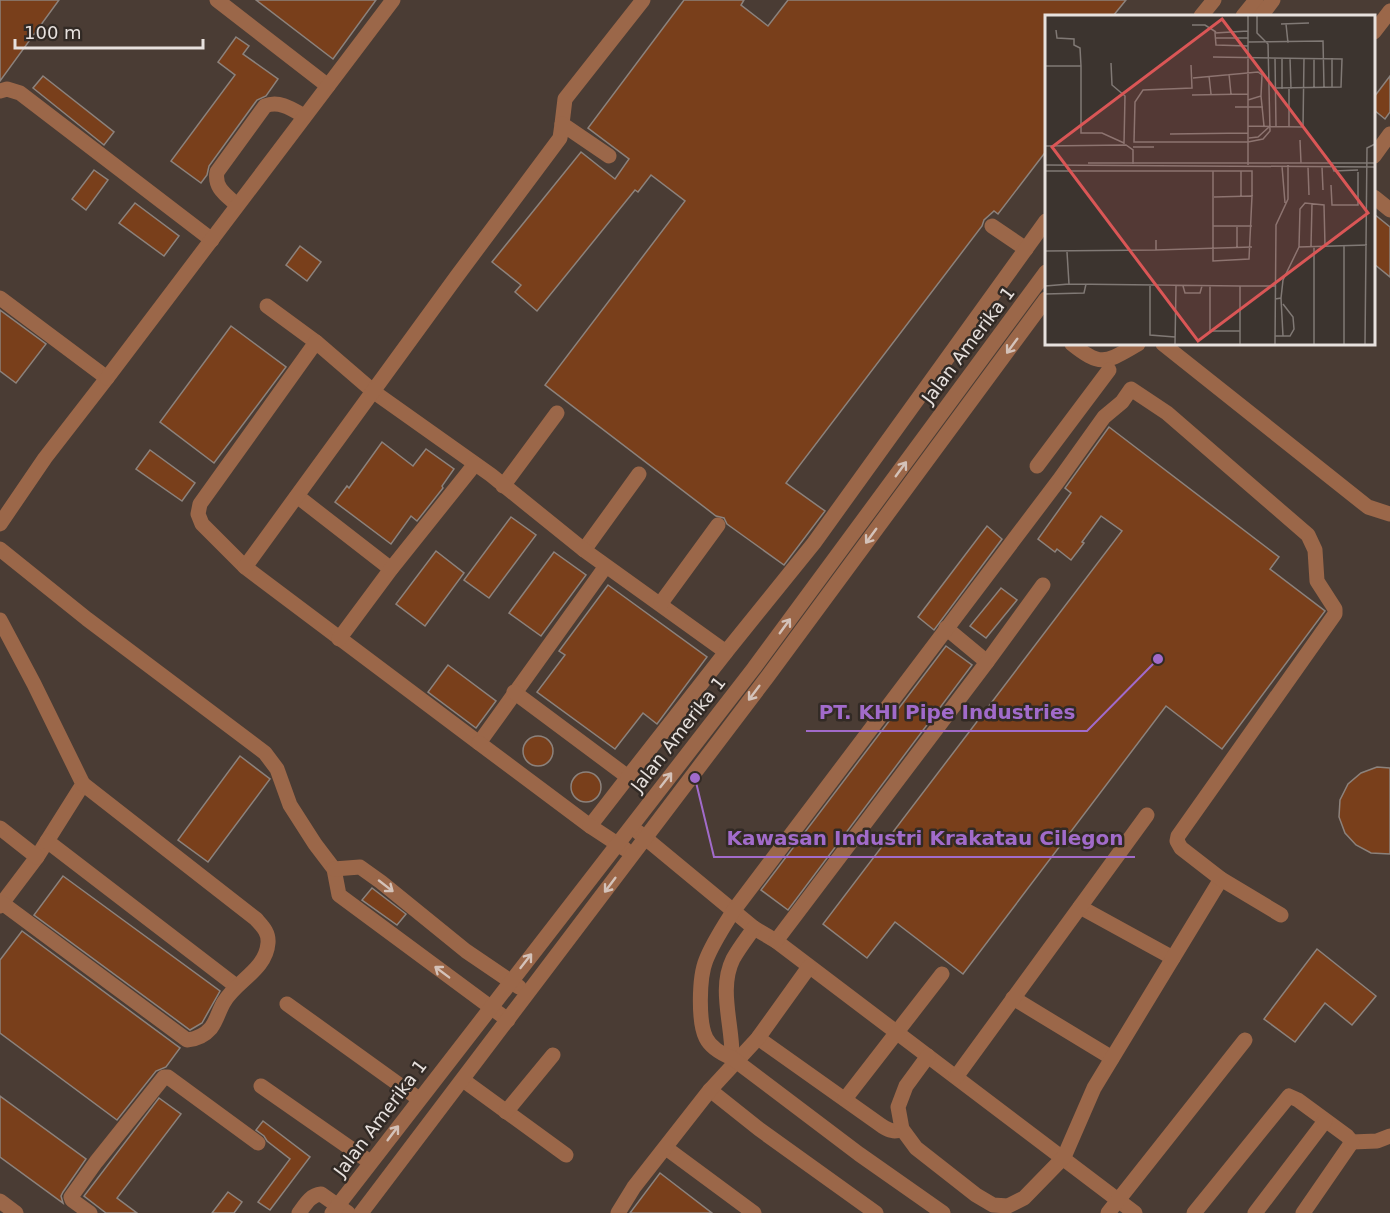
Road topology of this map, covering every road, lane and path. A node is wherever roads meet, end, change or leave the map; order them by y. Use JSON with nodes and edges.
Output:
{"nodes":[{"id":1,"x":217,"y":0,"type":"edge"},
{"id":2,"x":393,"y":0,"type":"edge"},
{"id":3,"x":643,"y":0,"type":"edge"},
{"id":4,"x":1214,"y":0,"type":"edge"},
{"id":5,"x":1256,"y":0,"type":"edge"},
{"id":6,"x":1273,"y":0,"type":"edge"},
{"id":7,"x":1390,"y":10,"type":"edge"},
{"id":8,"x":1202,"y":15,"type":"edge"},
{"id":9,"x":1244,"y":15,"type":"edge"},
{"id":10,"x":1262,"y":15,"type":"edge"},
{"id":11,"x":1375,"y":31,"type":"edge"},
{"id":12,"x":328,"y":86,"type":"junction"},
{"id":13,"x":0,"y":91,"type":"edge"},
{"id":14,"x":304,"y":116,"type":"junction"},
{"id":15,"x":562,"y":124,"type":"junction"},
{"id":16,"x":1390,"y":134,"type":"edge"},
{"id":17,"x":1375,"y":152,"type":"edge"},
{"id":18,"x":609,"y":156,"type":"dead end"},
{"id":19,"x":1375,"y":198,"type":"edge"},
{"id":20,"x":237,"y":205,"type":"junction"},
{"id":21,"x":1390,"y":210,"type":"edge"},
{"id":22,"x":1045,"y":224,"type":"edge"},
{"id":23,"x":992,"y":226,"type":"dead end"},
{"id":24,"x":212,"y":240,"type":"junction"},
{"id":25,"x":1026,"y":249,"type":"junction"},
{"id":26,"x":1045,"y":275,"type":"edge"},
{"id":27,"x":0,"y":298,"type":"edge"},
{"id":28,"x":1021,"y":305,"type":"junction"},
{"id":29,"x":267,"y":306,"type":"dead end"},
{"id":30,"x":1041,"y":319,"type":"edge"},
{"id":31,"x":316,"y":342,"type":"junction"},
{"id":32,"x":1073,"y":345,"type":"edge"},
{"id":33,"x":1136,"y":345,"type":"edge"},
{"id":34,"x":1164,"y":345,"type":"edge"},
{"id":35,"x":1103,"y":365,"type":"junction"},
{"id":36,"x":107,"y":378,"type":"junction"},
{"id":37,"x":1131,"y":389,"type":"junction"},
{"id":38,"x":374,"y":392,"type":"junction"},
{"id":39,"x":557,"y":413,"type":"dead end"},
{"id":40,"x":475,"y":464,"type":"junction"},
{"id":41,"x":1037,"y":466,"type":"dead end"},
{"id":42,"x":639,"y":474,"type":"dead end"},
{"id":43,"x":503,"y":486,"type":"junction"},
{"id":44,"x":297,"y":496,"type":"junction"},
{"id":45,"x":1390,"y":514,"type":"edge"},
{"id":46,"x":0,"y":524,"type":"edge"},
{"id":47,"x":718,"y":525,"type":"dead end"},
{"id":48,"x":0,"y":549,"type":"edge"},
{"id":49,"x":584,"y":550,"type":"junction"},
{"id":50,"x":606,"y":566,"type":"junction"},
{"id":51,"x":245,"y":567,"type":"junction"},
{"id":52,"x":390,"y":569,"type":"junction"},
{"id":53,"x":1043,"y":585,"type":"dead end"},
{"id":54,"x":661,"y":603,"type":"junction"},
{"id":55,"x":0,"y":620,"type":"edge"},
{"id":56,"x":946,"y":628,"type":"junction"},
{"id":57,"x":339,"y":639,"type":"junction"},
{"id":58,"x":726,"y":652,"type":"junction"},
{"id":59,"x":987,"y":662,"type":"junction"},
{"id":60,"x":514,"y":692,"type":"junction"},
{"id":61,"x":479,"y":743,"type":"junction"},
{"id":62,"x":628,"y":777,"type":"junction"},
{"id":63,"x":83,"y":784,"type":"junction"},
{"id":64,"x":1147,"y":815,"type":"dead end"},
{"id":65,"x":591,"y":826,"type":"junction"},
{"id":66,"x":630,"y":827,"type":"junction"},
{"id":67,"x":0,"y":828,"type":"edge"},
{"id":68,"x":644,"y":837,"type":"junction"},
{"id":69,"x":47,"y":841,"type":"junction"},
{"id":70,"x":618,"y":843,"type":"junction"},
{"id":71,"x":632,"y":854,"type":"junction"},
{"id":72,"x":37,"y":856,"type":"junction"},
{"id":73,"x":334,"y":869,"type":"junction"},
{"id":74,"x":1221,"y":879,"type":"junction"},
{"id":75,"x":1,"y":905,"type":"edge"},
{"id":76,"x":1080,"y":906,"type":"junction"},
{"id":77,"x":734,"y":910,"type":"junction"},
{"id":78,"x":1281,"y":915,"type":"dead end"},
{"id":79,"x":754,"y":928,"type":"junction"},
{"id":80,"x":776,"y":941,"type":"junction"},
{"id":81,"x":1173,"y":957,"type":"junction"},
{"id":82,"x":809,"y":967,"type":"junction"},
{"id":83,"x":942,"y":974,"type":"dead end"},
{"id":84,"x":510,"y":981,"type":"junction"},
{"id":85,"x":236,"y":986,"type":"junction"},
{"id":86,"x":528,"y":993,"type":"junction"},
{"id":87,"x":1013,"y":998,"type":"junction"},
{"id":88,"x":287,"y":1004,"type":"dead end"},
{"id":89,"x":489,"y":1007,"type":"junction"},
{"id":90,"x":508,"y":1020,"type":"junction"},
{"id":91,"x":896,"y":1032,"type":"junction"},
{"id":92,"x":758,"y":1038,"type":"junction"},
{"id":93,"x":1245,"y":1040,"type":"dead end"},
{"id":94,"x":553,"y":1055,"type":"dead end"},
{"id":95,"x":928,"y":1056,"type":"junction"},
{"id":96,"x":1112,"y":1058,"type":"junction"},
{"id":97,"x":734,"y":1060,"type":"junction"},
{"id":98,"x":956,"y":1077,"type":"junction"},
{"id":99,"x":463,"y":1080,"type":"junction"},
{"id":100,"x":261,"y":1086,"type":"dead end"},
{"id":101,"x":710,"y":1090,"type":"junction"},
{"id":102,"x":419,"y":1099,"type":"junction"},
{"id":103,"x":845,"y":1100,"type":"junction"},
{"id":104,"x":506,"y":1112,"type":"junction"},
{"id":105,"x":1325,"y":1121,"type":"junction"},
{"id":106,"x":902,"y":1129,"type":"junction"},
{"id":107,"x":1390,"y":1136,"type":"edge"},
{"id":108,"x":1352,"y":1142,"type":"junction"},
{"id":109,"x":258,"y":1143,"type":"dead end"},
{"id":110,"x":666,"y":1148,"type":"junction"},
{"id":111,"x":566,"y":1155,"type":"dead end"},
{"id":112,"x":1064,"y":1157,"type":"junction"},
{"id":113,"x":370,"y":1162,"type":"junction"},
{"id":114,"x":1118,"y":1200,"type":"junction"},
{"id":115,"x":0,"y":1201,"type":"edge"},
{"id":116,"x":339,"y":1210,"type":"edge"},
{"id":117,"x":16,"y":1213,"type":"edge"},
{"id":118,"x":90,"y":1213,"type":"edge"},
{"id":119,"x":299,"y":1213,"type":"edge"},
{"id":120,"x":361,"y":1213,"type":"edge"},
{"id":121,"x":618,"y":1213,"type":"edge"},
{"id":122,"x":754,"y":1213,"type":"edge"},
{"id":123,"x":876,"y":1213,"type":"edge"},
{"id":124,"x":944,"y":1213,"type":"edge"},
{"id":125,"x":1108,"y":1213,"type":"edge"},
{"id":126,"x":1135,"y":1213,"type":"edge"},
{"id":127,"x":1194,"y":1213,"type":"edge"},
{"id":128,"x":1255,"y":1213,"type":"edge"},
{"id":129,"x":1303,"y":1213,"type":"edge"}],
"edges":[{"from":1,"to":12,"type":"street"},
{"from":2,"to":12,"type":"street"},
{"from":3,"to":15,"type":"street"},
{"from":4,"to":8,"type":"street"},
{"from":5,"to":9,"type":"street"},
{"from":6,"to":10,"type":"street"},
{"from":7,"to":11,"type":"street"},
{"from":12,"to":14,"type":"street"},
{"from":13,"to":24,"type":"street"},
{"from":14,"to":20,"type":"street"},
{"from":14,"to":20,"type":"street"},
{"from":15,"to":18,"type":"street"},
{"from":15,"to":38,"type":"street"},
{"from":16,"to":17,"type":"street"},
{"from":19,"to":21,"type":"street"},
{"from":20,"to":24,"type":"street"},
{"from":22,"to":25,"type":"street"},
{"from":23,"to":25,"type":"street"},
{"from":24,"to":36,"type":"street"},
{"from":25,"to":58,"type":"street"},
{"from":26,"to":28,"type":"street","name":"Jalan Amerika 1"},
{"from":27,"to":36,"type":"street"},
{"from":28,"to":30,"type":"street"},
{"from":66,"to":28,"type":"street","name":"Jalan Amerika 1","one_way":true},
{"from":29,"to":31,"type":"street"},
{"from":30,"to":68,"type":"street","name":"Jalan Amerika 1","one_way":true},
{"from":31,"to":38,"type":"street"},
{"from":31,"to":51,"type":"street"},
{"from":32,"to":35,"type":"street"},
{"from":33,"to":35,"type":"street"},
{"from":34,"to":45,"type":"street"},
{"from":35,"to":37,"type":"street"},
{"from":35,"to":41,"type":"street"},
{"from":36,"to":46,"type":"street"},
{"from":37,"to":56,"type":"street"},
{"from":37,"to":74,"type":"street"},
{"from":38,"to":40,"type":"street"},
{"from":38,"to":44,"type":"street"},
{"from":39,"to":43,"type":"street"},
{"from":40,"to":43,"type":"street"},
{"from":40,"to":52,"type":"street"},
{"from":42,"to":49,"type":"street"},
{"from":43,"to":49,"type":"street"},
{"from":44,"to":51,"type":"street"},
{"from":44,"to":52,"type":"street"},
{"from":47,"to":54,"type":"street"},
{"from":48,"to":73,"type":"street"},
{"from":49,"to":50,"type":"street"},
{"from":50,"to":54,"type":"street"},
{"from":50,"to":60,"type":"street"},
{"from":51,"to":57,"type":"street"},
{"from":52,"to":57,"type":"street"},
{"from":53,"to":59,"type":"street"},
{"from":54,"to":58,"type":"street"},
{"from":55,"to":63,"type":"street"},
{"from":56,"to":59,"type":"street"},
{"from":56,"to":77,"type":"street"},
{"from":57,"to":61,"type":"street"},
{"from":58,"to":62,"type":"street"},
{"from":59,"to":80,"type":"street"},
{"from":60,"to":61,"type":"street"},
{"from":60,"to":62,"type":"street"},
{"from":61,"to":65,"type":"street"},
{"from":62,"to":65,"type":"street"},
{"from":63,"to":69,"type":"street"},
{"from":63,"to":85,"type":"street"},
{"from":64,"to":76,"type":"street"},
{"from":65,"to":70,"type":"street"},
{"from":66,"to":68,"type":"street"},
{"from":66,"to":70,"type":"street","name":"Jalan Amerika 1"},
{"from":67,"to":72,"type":"street"},
{"from":68,"to":71,"type":"street","name":"Jalan Amerika 1"},
{"from":68,"to":77,"type":"street"},
{"from":69,"to":72,"type":"street"},
{"from":69,"to":85,"type":"street"},
{"from":70,"to":71,"type":"street"},
{"from":84,"to":70,"type":"street","name":"Jalan Amerika 1","one_way":true},
{"from":71,"to":86,"type":"street","name":"Jalan Amerika 1","one_way":true},
{"from":72,"to":75,"type":"street"},
{"from":73,"to":84,"type":"street","one_way":true},
{"from":89,"to":73,"type":"street","one_way":true},
{"from":74,"to":78,"type":"street"},
{"from":74,"to":81,"type":"street"},
{"from":75,"to":85,"type":"street"},
{"from":76,"to":81,"type":"street"},
{"from":76,"to":87,"type":"street"},
{"from":77,"to":79,"type":"street"},
{"from":77,"to":97,"type":"street"},
{"from":79,"to":80,"type":"street"},
{"from":79,"to":97,"type":"street"},
{"from":80,"to":82,"type":"street"},
{"from":81,"to":96,"type":"street"},
{"from":82,"to":91,"type":"street"},
{"from":82,"to":92,"type":"street"},
{"from":83,"to":91,"type":"street"},
{"from":84,"to":86,"type":"street"},
{"from":84,"to":89,"type":"street","name":"Jalan Amerika 1"},
{"from":86,"to":90,"type":"street","name":"Jalan Amerika 1"},
{"from":87,"to":96,"type":"street"},
{"from":87,"to":98,"type":"street"},
{"from":88,"to":102,"type":"street"},
{"from":89,"to":90,"type":"street"},
{"from":89,"to":102,"type":"street","name":"Jalan Amerika 1"},
{"from":90,"to":99,"type":"street","name":"Jalan Amerika 1"},
{"from":91,"to":95,"type":"street"},
{"from":91,"to":103,"type":"street"},
{"from":92,"to":97,"type":"street"},
{"from":92,"to":103,"type":"street"},
{"from":93,"to":114,"type":"street"},
{"from":94,"to":104,"type":"street"},
{"from":95,"to":98,"type":"street"},
{"from":95,"to":106,"type":"street"},
{"from":96,"to":112,"type":"street"},
{"from":97,"to":101,"type":"street"},
{"from":97,"to":124,"type":"street"},
{"from":98,"to":112,"type":"street"},
{"from":99,"to":104,"type":"street"},
{"from":99,"to":120,"type":"street","name":"Jalan Amerika 1"},
{"from":100,"to":113,"type":"street"},
{"from":101,"to":110,"type":"street"},
{"from":101,"to":123,"type":"street"},
{"from":113,"to":102,"type":"street","name":"Jalan Amerika 1","one_way":true},
{"from":103,"to":106,"type":"street"},
{"from":104,"to":111,"type":"street"},
{"from":105,"to":108,"type":"street"},
{"from":105,"to":127,"type":"street"},
{"from":105,"to":128,"type":"street"},
{"from":106,"to":112,"type":"street"},
{"from":107,"to":108,"type":"street"},
{"from":108,"to":129,"type":"street"},
{"from":109,"to":118,"type":"street"},
{"from":110,"to":121,"type":"street"},
{"from":110,"to":122,"type":"street"},
{"from":112,"to":114,"type":"street"},
{"from":113,"to":116,"type":"street","name":"Jalan Amerika 1"},
{"from":114,"to":125,"type":"street"},
{"from":114,"to":126,"type":"street"},
{"from":115,"to":117,"type":"street"},
{"from":116,"to":119,"type":"street"}]}
